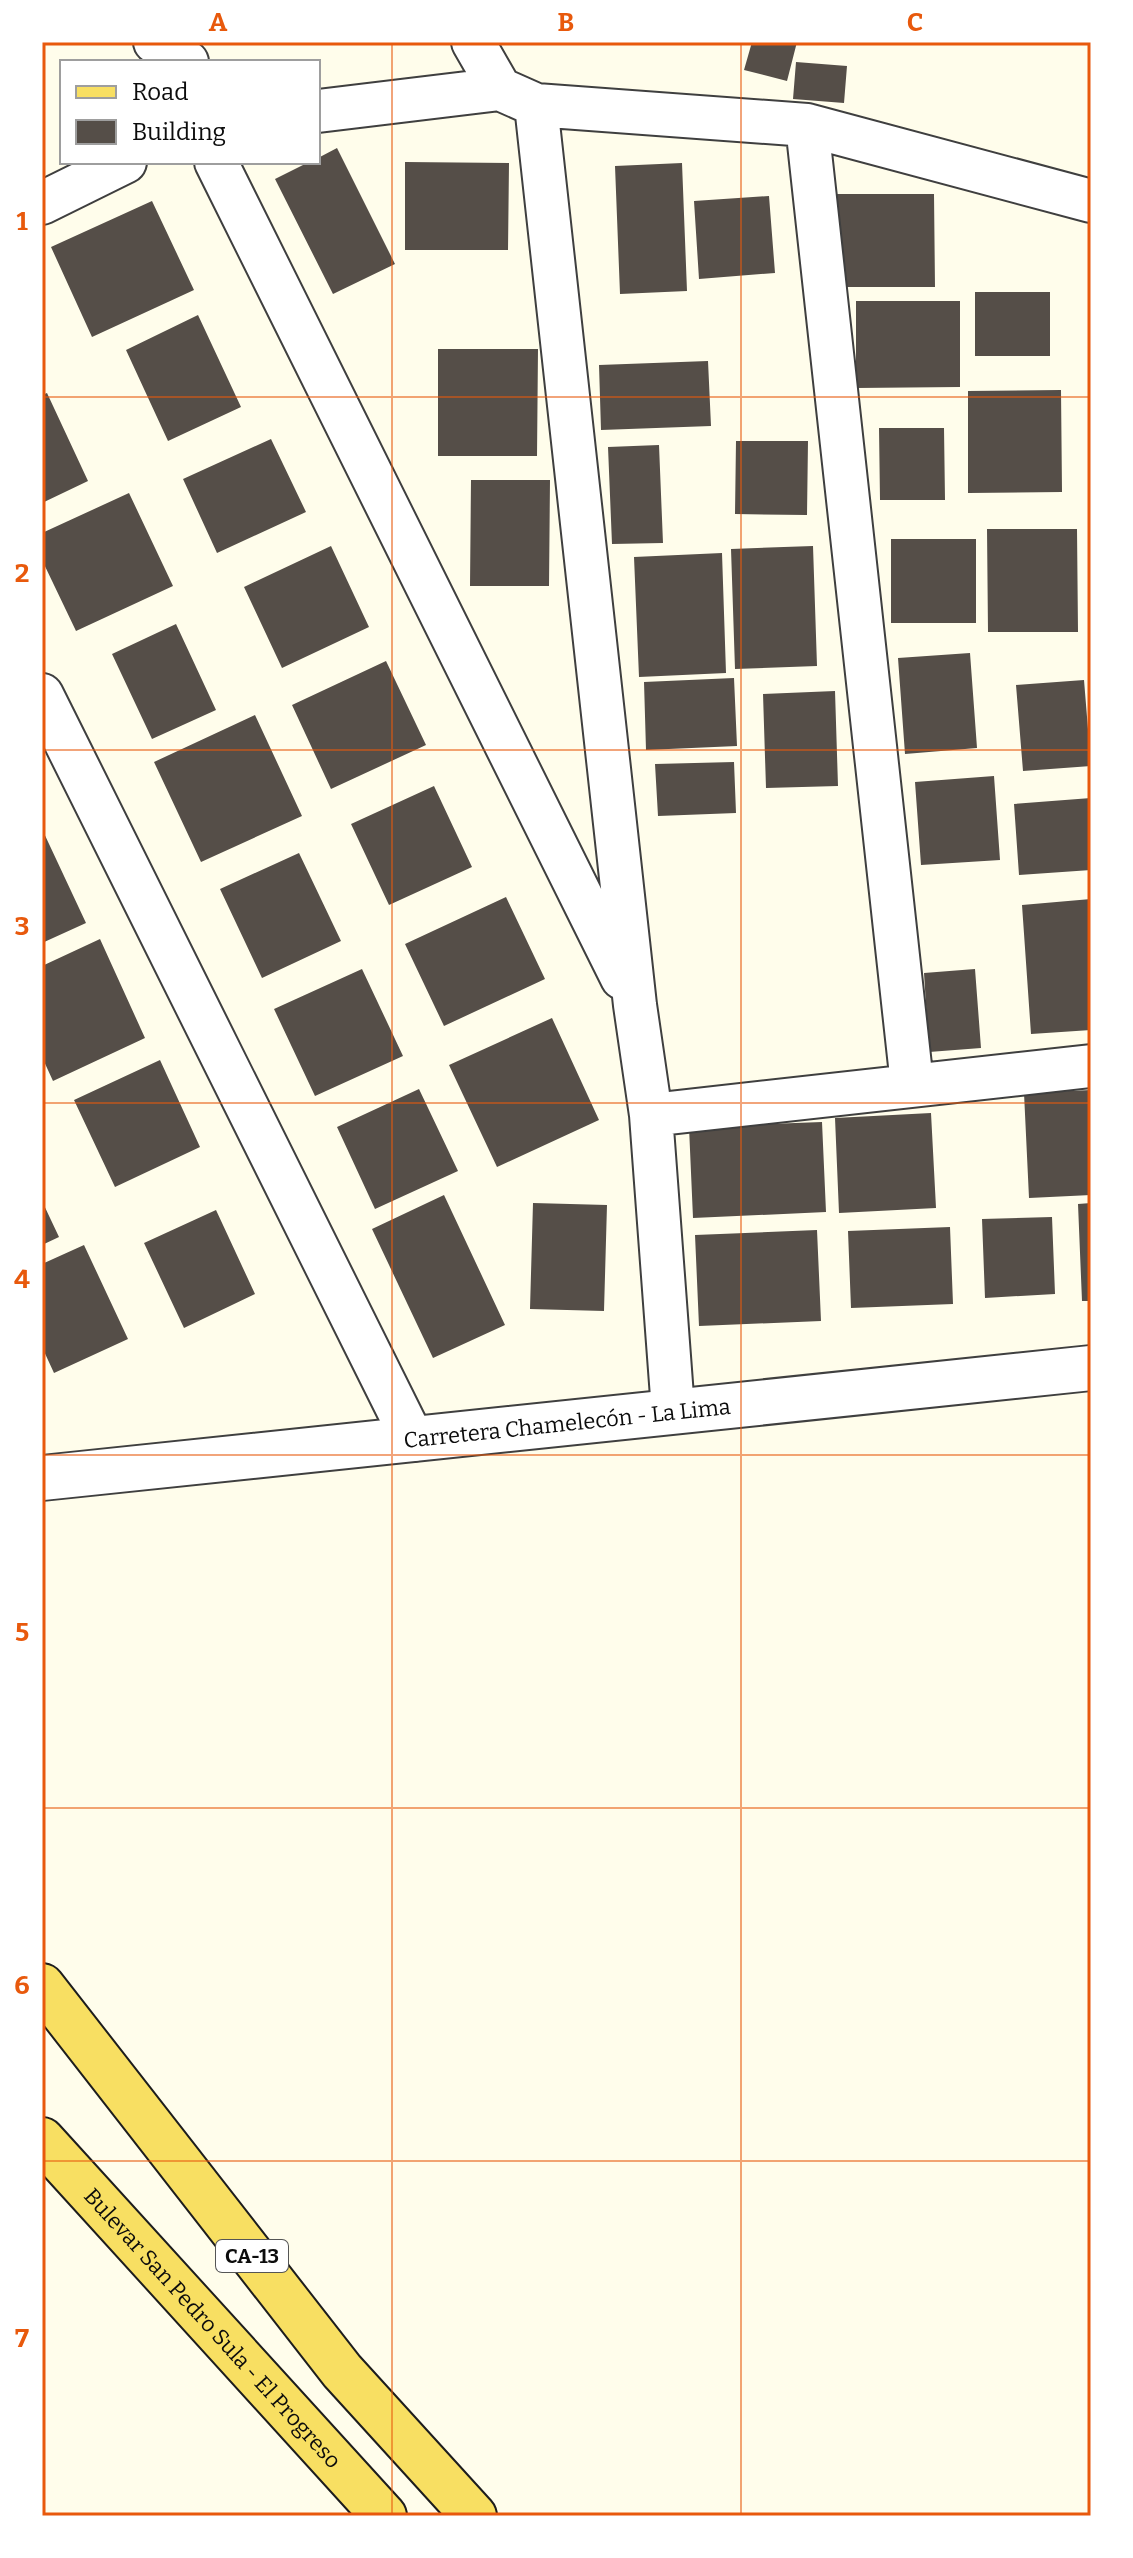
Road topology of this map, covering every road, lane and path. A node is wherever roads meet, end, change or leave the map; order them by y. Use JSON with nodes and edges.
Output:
{"nodes":[{"id":1,"x":155,"y":42,"type":"edge"},
{"id":2,"x":473,"y":42,"type":"edge"},
{"id":3,"x":184,"y":60,"type":"edge"},
{"id":4,"x":518,"y":97,"type":"junction"},
{"id":5,"x":320,"y":111,"type":"edge"},
{"id":6,"x":807,"y":125,"type":"junction"},
{"id":7,"x":121,"y":164,"type":"edge"},
{"id":8,"x":217,"y":164,"type":"edge"},
{"id":9,"x":42,"y":203,"type":"edge"},
{"id":10,"x":1090,"y":212,"type":"edge"},
{"id":11,"x":42,"y":695,"type":"edge"},
{"id":12,"x":635,"y":1005,"type":"junction"},
{"id":13,"x":1091,"y":1066,"type":"edge"},
{"id":14,"x":912,"y":1084,"type":"junction"},
{"id":15,"x":651,"y":1115,"type":"junction"},
{"id":16,"x":1091,"y":1368,"type":"edge"},
{"id":17,"x":673,"y":1410,"type":"junction"},
{"id":18,"x":413,"y":1440,"type":"junction"},
{"id":19,"x":42,"y":1478,"type":"edge"},
{"id":20,"x":42,"y":1986,"type":"edge"},
{"id":21,"x":42,"y":2140,"type":"edge"},
{"id":22,"x":384,"y":2516,"type":"edge"},
{"id":23,"x":474,"y":2516,"type":"edge"}],
"edges":[{"from":1,"to":3,"type":"street"},
{"from":2,"to":4,"type":"street"},
{"from":4,"to":5,"type":"street"},
{"from":4,"to":6,"type":"street"},
{"from":4,"to":12,"type":"street"},
{"from":6,"to":10,"type":"street"},
{"from":6,"to":14,"type":"street"},
{"from":7,"to":9,"type":"street"},
{"from":8,"to":12,"type":"street"},
{"from":11,"to":18,"type":"street"},
{"from":12,"to":15,"type":"street"},
{"from":13,"to":14,"type":"street"},
{"from":14,"to":15,"type":"street"},
{"from":15,"to":17,"type":"street"},
{"from":16,"to":17,"type":"street","name":"Carretera Chamelecón - La Lima"},
{"from":17,"to":18,"type":"street","name":"Carretera Chamelecón - La Lima"},
{"from":18,"to":19,"type":"street","name":"Carretera Chamelecón - La Lima"},
{"from":20,"to":23,"type":"main road","number":"CA-13"},
{"from":21,"to":22,"type":"main road","name":"Bulevar San Pedro Sula - El Progreso"}]}
